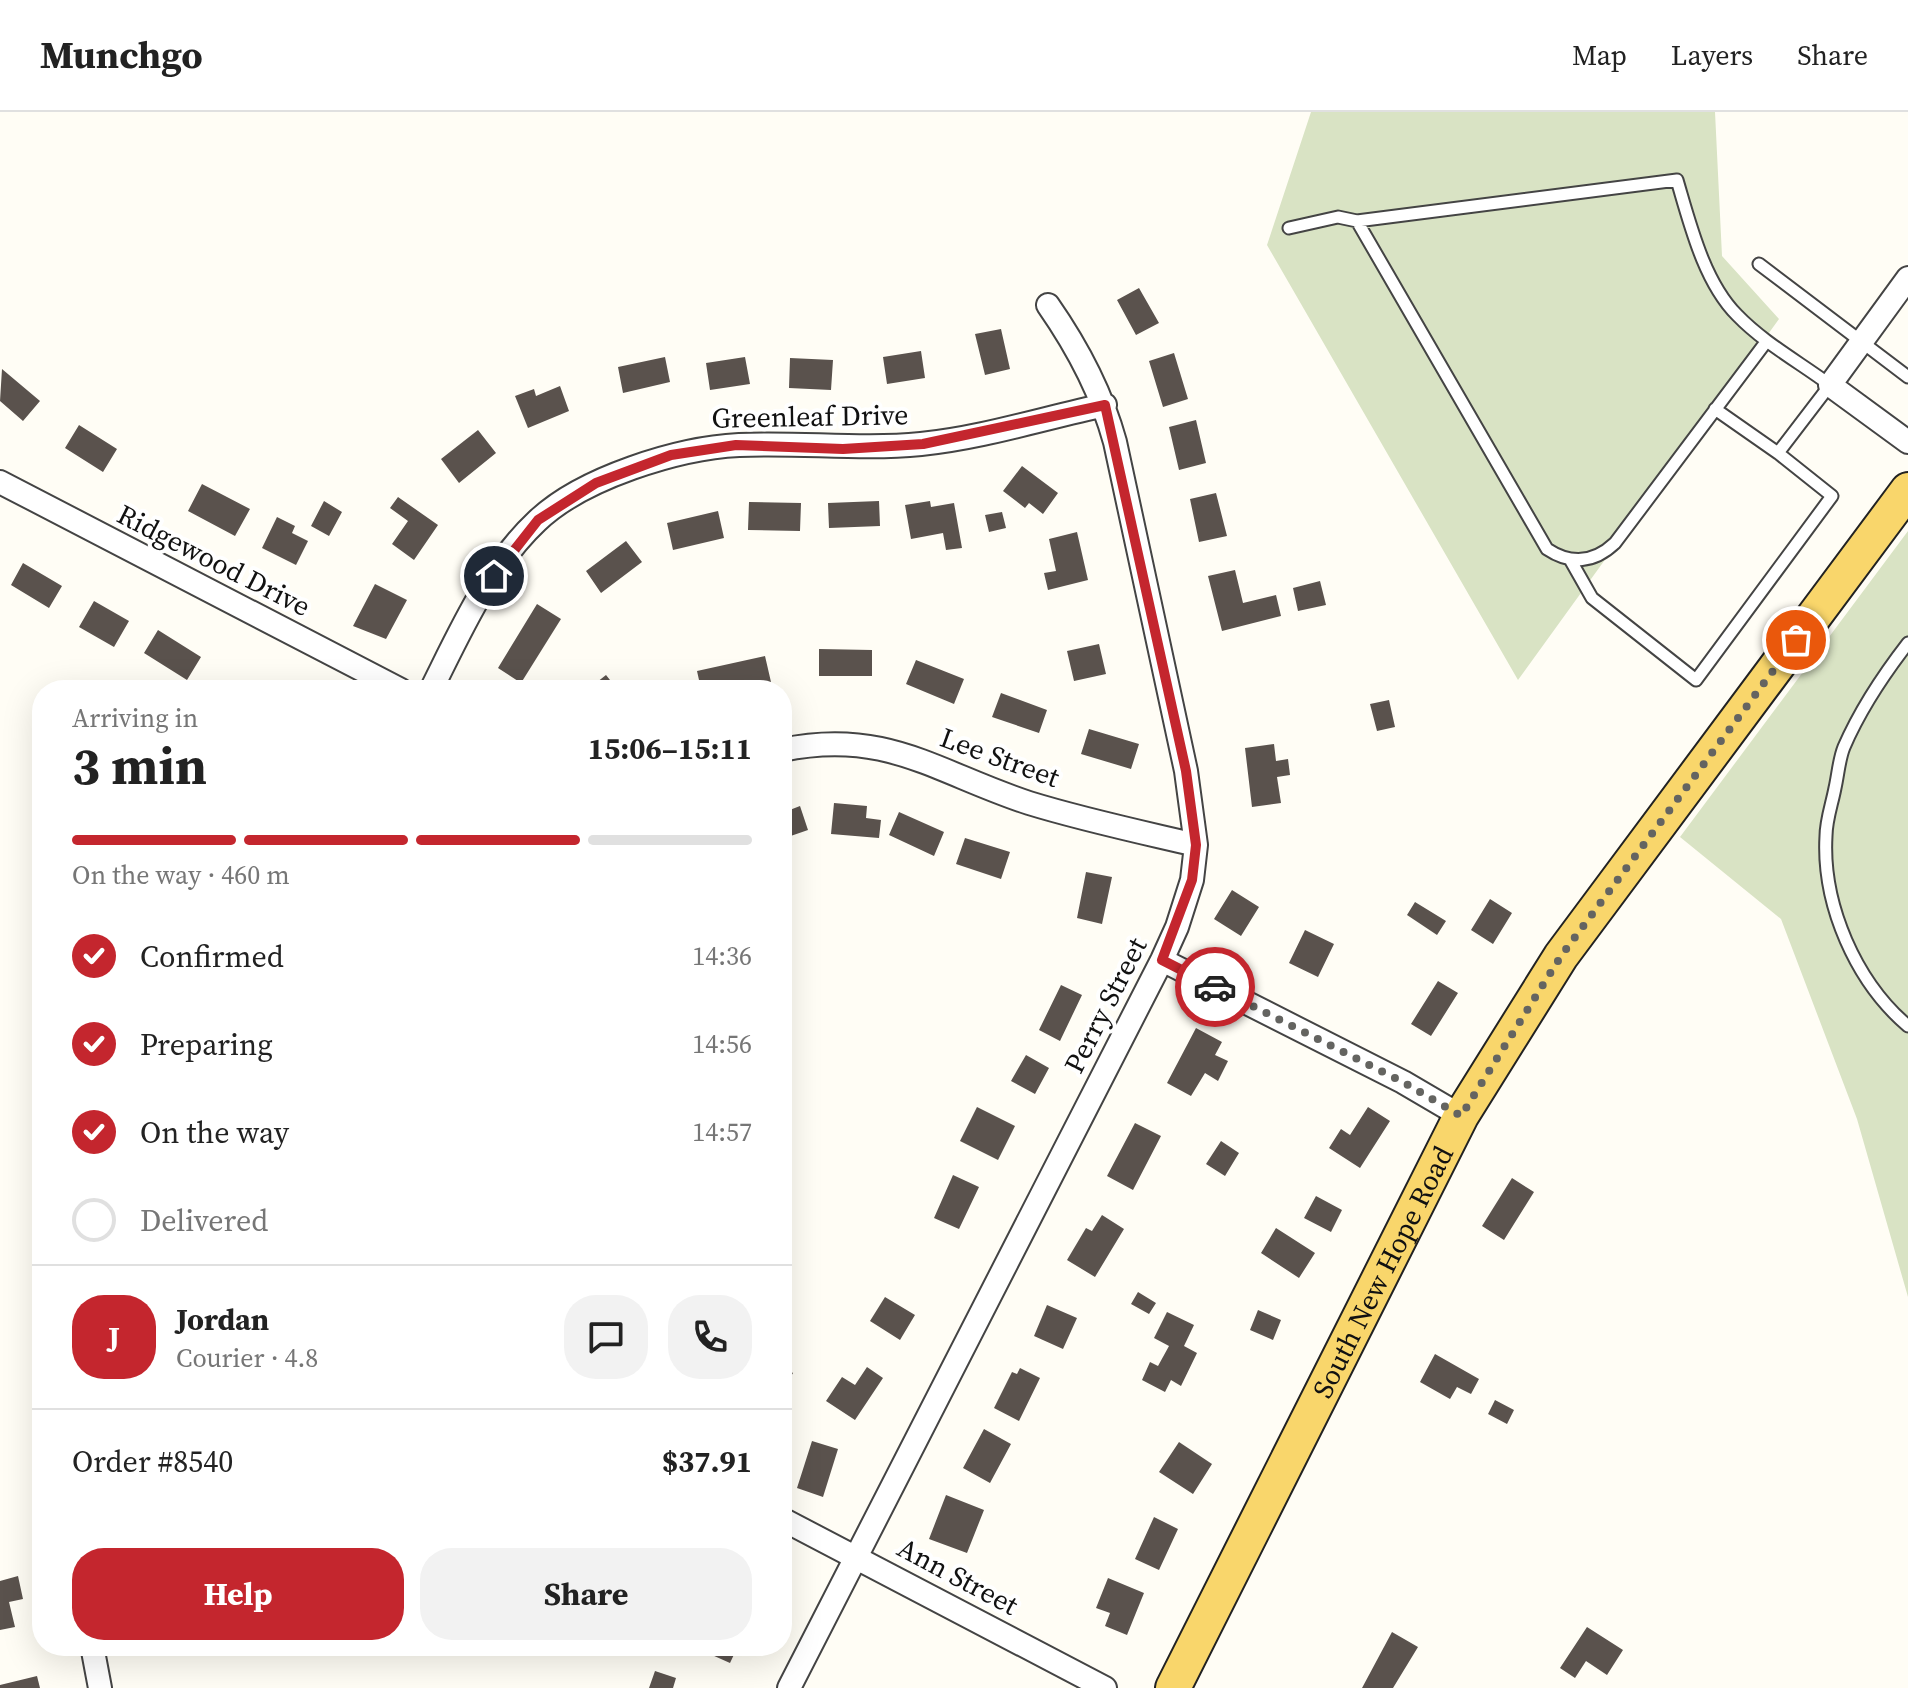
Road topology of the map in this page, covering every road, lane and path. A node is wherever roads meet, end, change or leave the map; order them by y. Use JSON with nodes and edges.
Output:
{"nodes":[{"id":1,"x":1357,"y":221,"type":"junction"},
{"id":2,"x":1289,"y":228,"type":"dead end"},
{"id":3,"x":1759,"y":264,"type":"dead end"},
{"id":4,"x":1908,"y":278,"type":"edge"},
{"id":5,"x":1048,"y":305,"type":"dead end"},
{"id":6,"x":1766,"y":342,"type":"junction"},
{"id":7,"x":1862,"y":342,"type":"junction"},
{"id":8,"x":1908,"y":377,"type":"edge"},
{"id":9,"x":1830,"y":385,"type":"junction"},
{"id":10,"x":1105,"y":405,"type":"junction"},
{"id":11,"x":1715,"y":409,"type":"junction"},
{"id":12,"x":1908,"y":442,"type":"edge"},
{"id":13,"x":1778,"y":453,"type":"junction"},
{"id":14,"x":0,"y":482,"type":"edge"},
{"id":15,"x":1908,"y":490,"type":"edge"},
{"id":16,"x":1571,"y":561,"type":"junction"},
{"id":17,"x":1908,"y":643,"type":"edge"},
{"id":18,"x":382,"y":680,"type":"edge"},
{"id":19,"x":436,"y":680,"type":"edge"},
{"id":20,"x":792,"y":749,"type":"edge"},
{"id":21,"x":1196,"y":845,"type":"junction"},
{"id":22,"x":1162,"y":960,"type":"junction"},
{"id":23,"x":1908,"y":1026,"type":"edge"},
{"id":24,"x":1461,"y":1116,"type":"junction"},
{"id":25,"x":792,"y":1524,"type":"edge"},
{"id":26,"x":856,"y":1556,"type":"junction"},
{"id":27,"x":94,"y":1656,"type":"edge"},
{"id":28,"x":100,"y":1688,"type":"edge"},
{"id":29,"x":789,"y":1688,"type":"edge"},
{"id":30,"x":1105,"y":1688,"type":"edge"},
{"id":31,"x":1173,"y":1688,"type":"edge"}],
"edges":[{"from":1,"to":2,"type":"lane"},
{"from":1,"to":6,"type":"lane"},
{"from":1,"to":16,"type":"lane"},
{"from":3,"to":7,"type":"lane"},
{"from":4,"to":7,"type":"street"},
{"from":5,"to":10,"type":"street","name":"Perry Street"},
{"from":6,"to":9,"type":"lane"},
{"from":6,"to":11,"type":"lane"},
{"from":7,"to":8,"type":"lane"},
{"from":7,"to":9,"type":"street"},
{"from":9,"to":12,"type":"street"},
{"from":9,"to":13,"type":"lane"},
{"from":10,"to":19,"type":"street","name":"Greenleaf Drive"},
{"from":10,"to":21,"type":"street","name":"Perry Street"},
{"from":11,"to":13,"type":"lane"},
{"from":11,"to":16,"type":"lane"},
{"from":13,"to":16,"type":"lane"},
{"from":14,"to":18,"type":"street","name":"Ridgewood Drive"},
{"from":15,"to":24,"type":"main road","name":"South New Hope Road"},
{"from":17,"to":23,"type":"lane"},
{"from":20,"to":21,"type":"street","name":"Lee Street"},
{"from":21,"to":22,"type":"street","name":"Perry Street"},
{"from":22,"to":24,"type":"street"},
{"from":22,"to":26,"type":"street","name":"Perry Street"},
{"from":24,"to":31,"type":"main road","name":"South New Hope Road"},
{"from":25,"to":26,"type":"street","name":"Ann Street"},
{"from":26,"to":29,"type":"street","name":"Perry Street"},
{"from":26,"to":30,"type":"street","name":"Ann Street"},
{"from":27,"to":28,"type":"street"}]}
